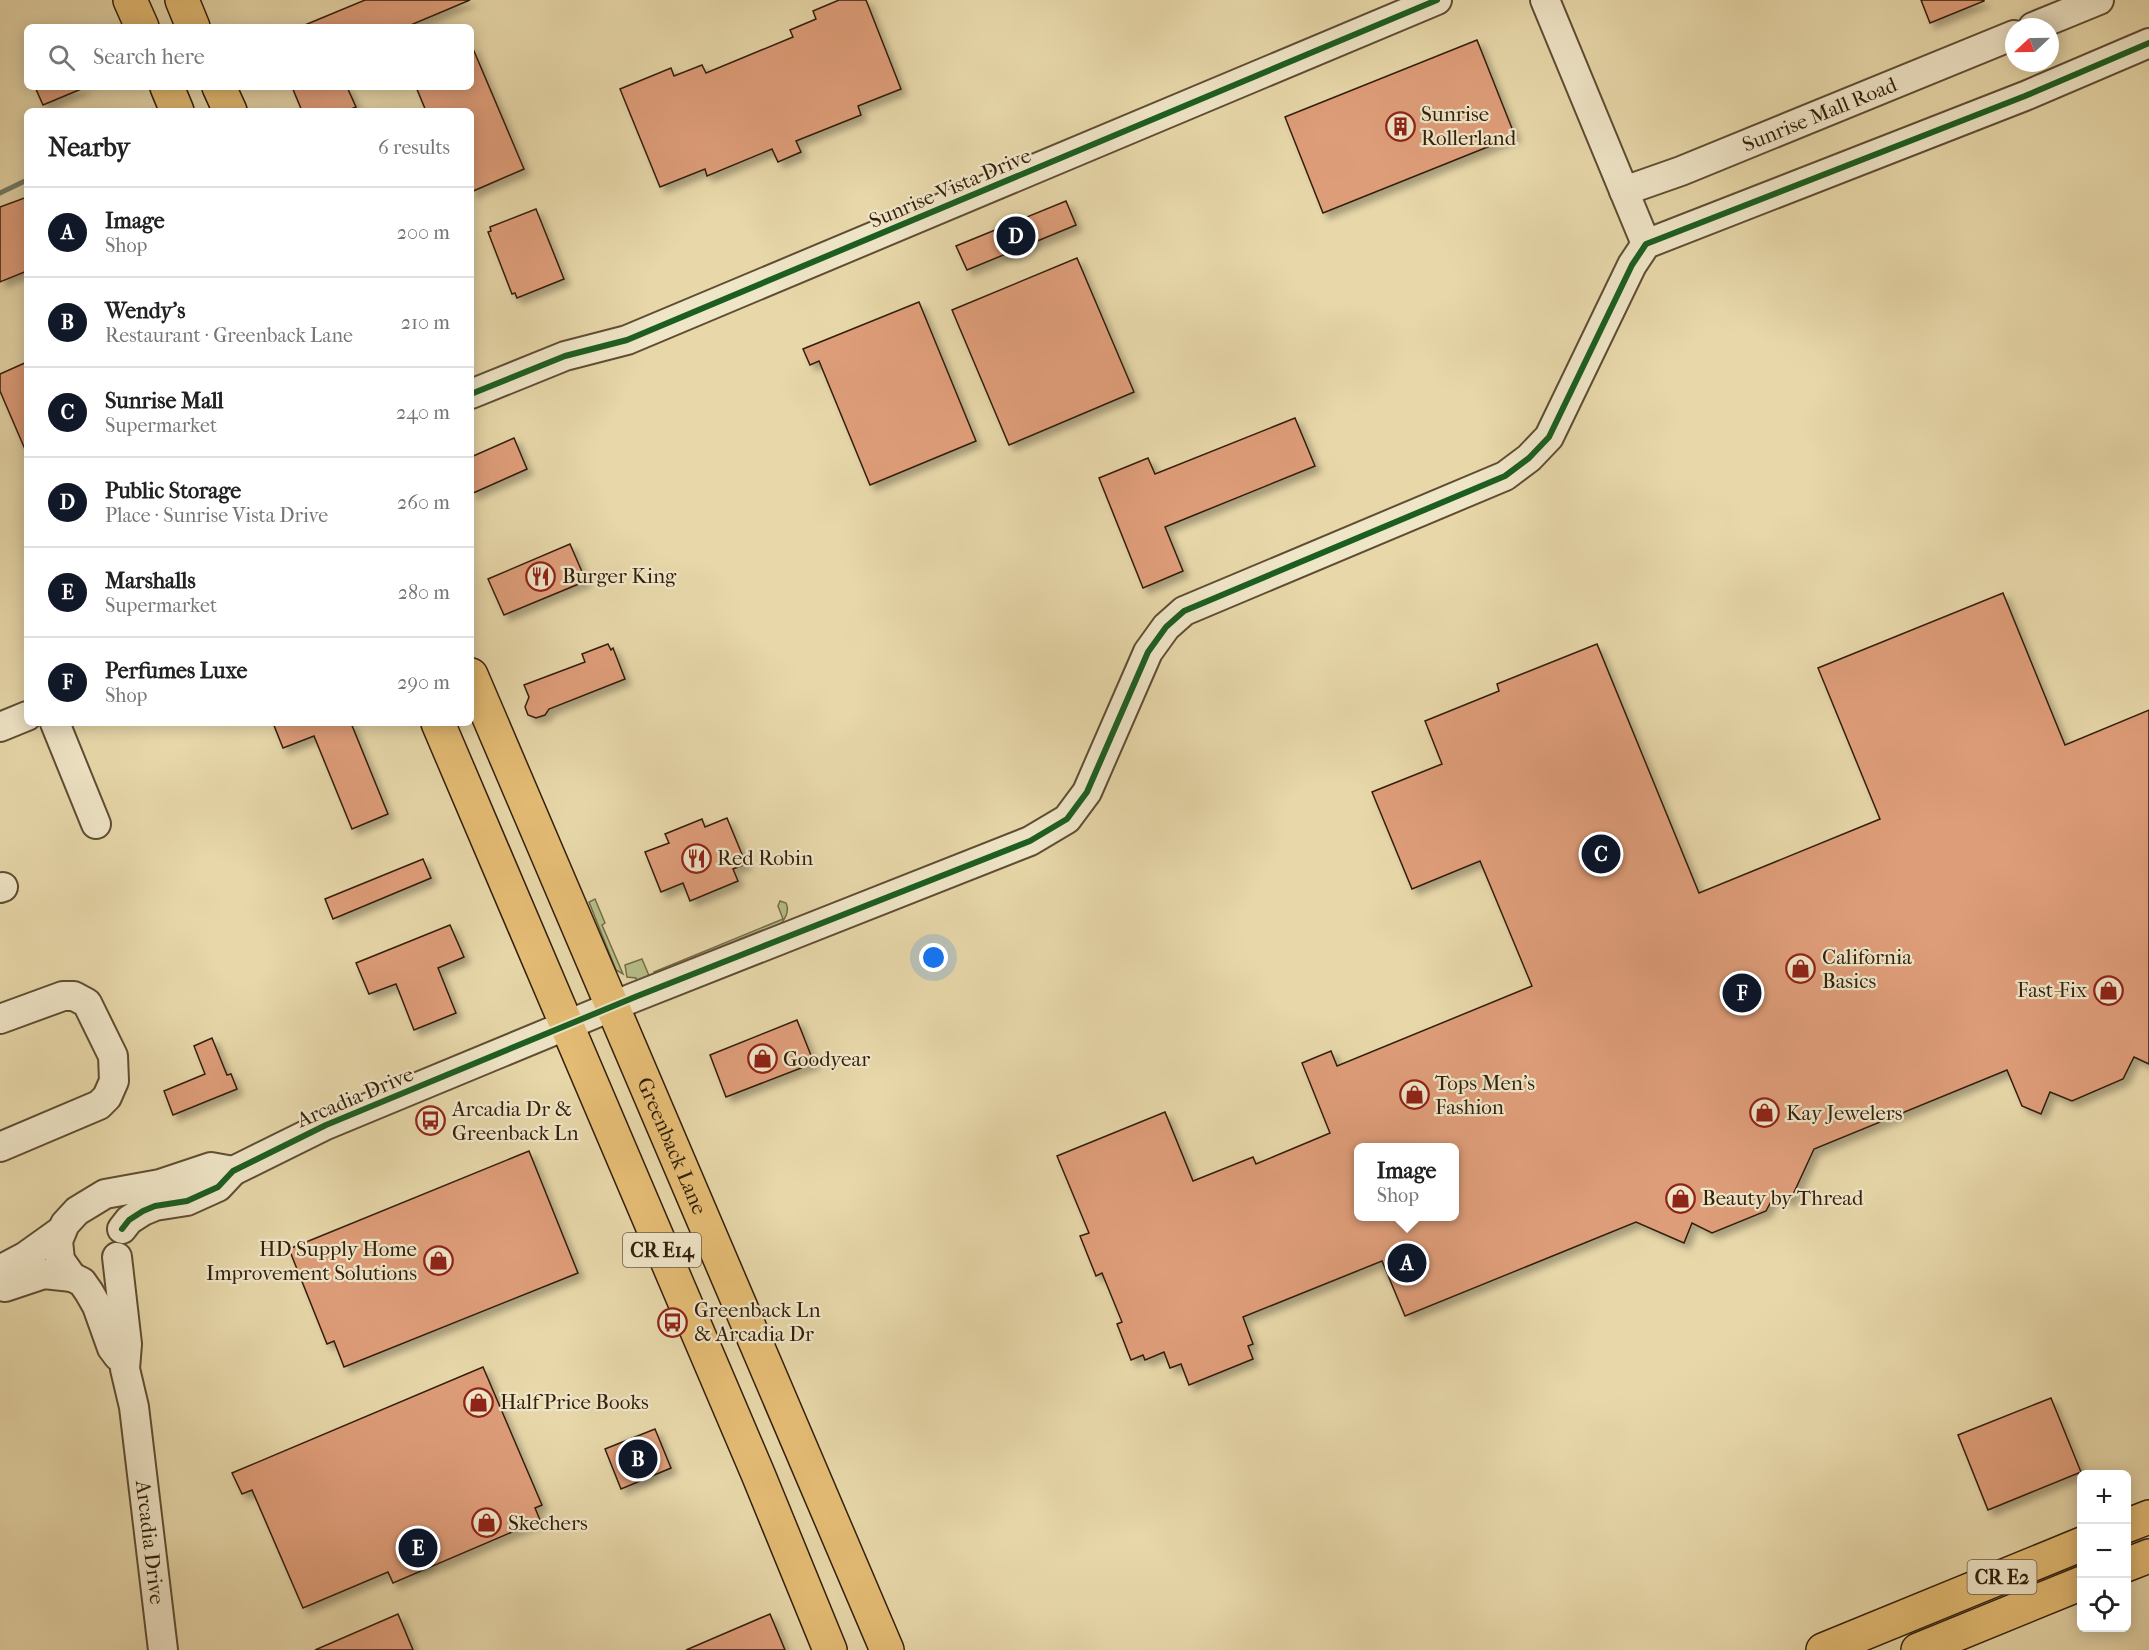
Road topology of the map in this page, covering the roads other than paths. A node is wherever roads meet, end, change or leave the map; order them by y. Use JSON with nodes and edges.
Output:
{"nodes":[{"id":1,"x":130,"y":0,"type":"edge"},
{"id":2,"x":182,"y":0,"type":"edge"},
{"id":3,"x":1437,"y":0,"type":"edge"},
{"id":4,"x":1545,"y":0,"type":"edge"},
{"id":5,"x":2099,"y":0,"type":"edge"},
{"id":6,"x":2055,"y":18,"type":"edge"},
{"id":7,"x":141,"y":24,"type":"edge"},
{"id":8,"x":192,"y":24,"type":"edge"},
{"id":9,"x":2005,"y":39,"type":"edge"},
{"id":10,"x":2149,"y":43,"type":"edge"},
{"id":11,"x":168,"y":90,"type":"edge"},
{"id":12,"x":220,"y":90,"type":"edge"},
{"id":13,"x":176,"y":108,"type":"edge"},
{"id":14,"x":229,"y":108,"type":"edge"},
{"id":15,"x":1624,"y":191,"type":"junction"},
{"id":16,"x":1646,"y":244,"type":"junction"},
{"id":17,"x":474,"y":393,"type":"edge"},
{"id":18,"x":474,"y":682,"type":"edge"},
{"id":19,"x":24,"y":717,"type":"edge"},
{"id":20,"x":56,"y":726,"type":"edge"},
{"id":21,"x":439,"y":726,"type":"edge"},
{"id":22,"x":0,"y":727,"type":"edge"},
{"id":23,"x":96,"y":824,"type":"dead end"},
{"id":24,"x":611,"y":1007,"type":"junction"},
{"id":25,"x":0,"y":1019,"type":"edge"},
{"id":26,"x":567,"y":1025,"type":"junction"},
{"id":27,"x":0,"y":1147,"type":"edge"},
{"id":28,"x":233,"y":1171,"type":"junction"},
{"id":29,"x":83,"y":1207,"type":"junction"},
{"id":30,"x":122,"y":1229,"type":"junction"},
{"id":31,"x":61,"y":1231,"type":"junction"},
{"id":32,"x":117,"y":1257,"type":"junction"},
{"id":33,"x":0,"y":1270,"type":"edge"},
{"id":34,"x":77,"y":1280,"type":"junction"},
{"id":35,"x":0,"y":1286,"type":"edge"},
{"id":36,"x":125,"y":1368,"type":"junction"},
{"id":37,"x":784,"y":1412,"type":"junction"},
{"id":38,"x":758,"y":1474,"type":"junction"},
{"id":39,"x":822,"y":1502,"type":"junction"},
{"id":40,"x":2149,"y":1517,"type":"edge"},
{"id":41,"x":2131,"y":1524,"type":"edge"},
{"id":42,"x":2077,"y":1547,"type":"edge"},
{"id":43,"x":2149,"y":1556,"type":"edge"},
{"id":44,"x":2131,"y":1563,"type":"edge"},
{"id":45,"x":2077,"y":1585,"type":"edge"},
{"id":46,"x":163,"y":1650,"type":"edge"},
{"id":47,"x":830,"y":1650,"type":"edge"},
{"id":48,"x":887,"y":1650,"type":"edge"},
{"id":49,"x":1823,"y":1650,"type":"edge"},
{"id":50,"x":1918,"y":1650,"type":"edge"}],
"edges":[{"from":1,"to":7,"type":"main road"},
{"from":2,"to":8,"type":"main road"},
{"from":3,"to":17,"type":"street","name":"Sunrise Vista Drive"},
{"from":4,"to":15,"type":"street"},
{"from":5,"to":6,"type":"street"},
{"from":9,"to":15,"type":"street","name":"Sunrise Mall Road"},
{"from":10,"to":16,"type":"street"},
{"from":11,"to":13,"type":"main road"},
{"from":12,"to":14,"type":"main road"},
{"from":15,"to":16,"type":"street"},
{"from":16,"to":24,"type":"street","name":"Arcadia Drive"},
{"from":18,"to":24,"type":"main road","name":"Greenback Lane","number":"CR E14"},
{"from":19,"to":22,"type":"street"},
{"from":20,"to":23,"type":"street"},
{"from":21,"to":26,"type":"main road","number":"CR E14"},
{"from":24,"to":26,"type":"street","name":"Arcadia Drive"},
{"from":24,"to":37,"type":"main road","name":"Greenback Lane","number":"CR E14"},
{"from":25,"to":27,"type":"street"},
{"from":26,"to":28,"type":"street","name":"Arcadia Drive"},
{"from":26,"to":38,"type":"main road","number":"CR E14"},
{"from":28,"to":29,"type":"street","name":"Arcadia Drive"},
{"from":28,"to":30,"type":"street","name":"Arcadia Drive"},
{"from":29,"to":30,"type":"street"},
{"from":29,"to":31,"type":"street"},
{"from":30,"to":32,"type":"street"},
{"from":31,"to":33,"type":"street"},
{"from":31,"to":34,"type":"street"},
{"from":32,"to":34,"type":"street"},
{"from":32,"to":36,"type":"street","name":"Arcadia Drive"},
{"from":34,"to":35,"type":"street"},
{"from":34,"to":36,"type":"street"},
{"from":36,"to":46,"type":"street","name":"Arcadia Drive"},
{"from":37,"to":38,"type":"main road"},
{"from":37,"to":39,"type":"main road","name":"Greenback Lane","number":"CR E14"},
{"from":38,"to":39,"type":"main road"},
{"from":38,"to":47,"type":"main road","number":"CR E14"},
{"from":39,"to":48,"type":"main road","name":"Greenback Lane","number":"CR E14"},
{"from":40,"to":41,"type":"main road"},
{"from":42,"to":49,"type":"main road","number":"CR E2"},
{"from":43,"to":44,"type":"main road"},
{"from":45,"to":50,"type":"main road","number":"CR E2"}]}
